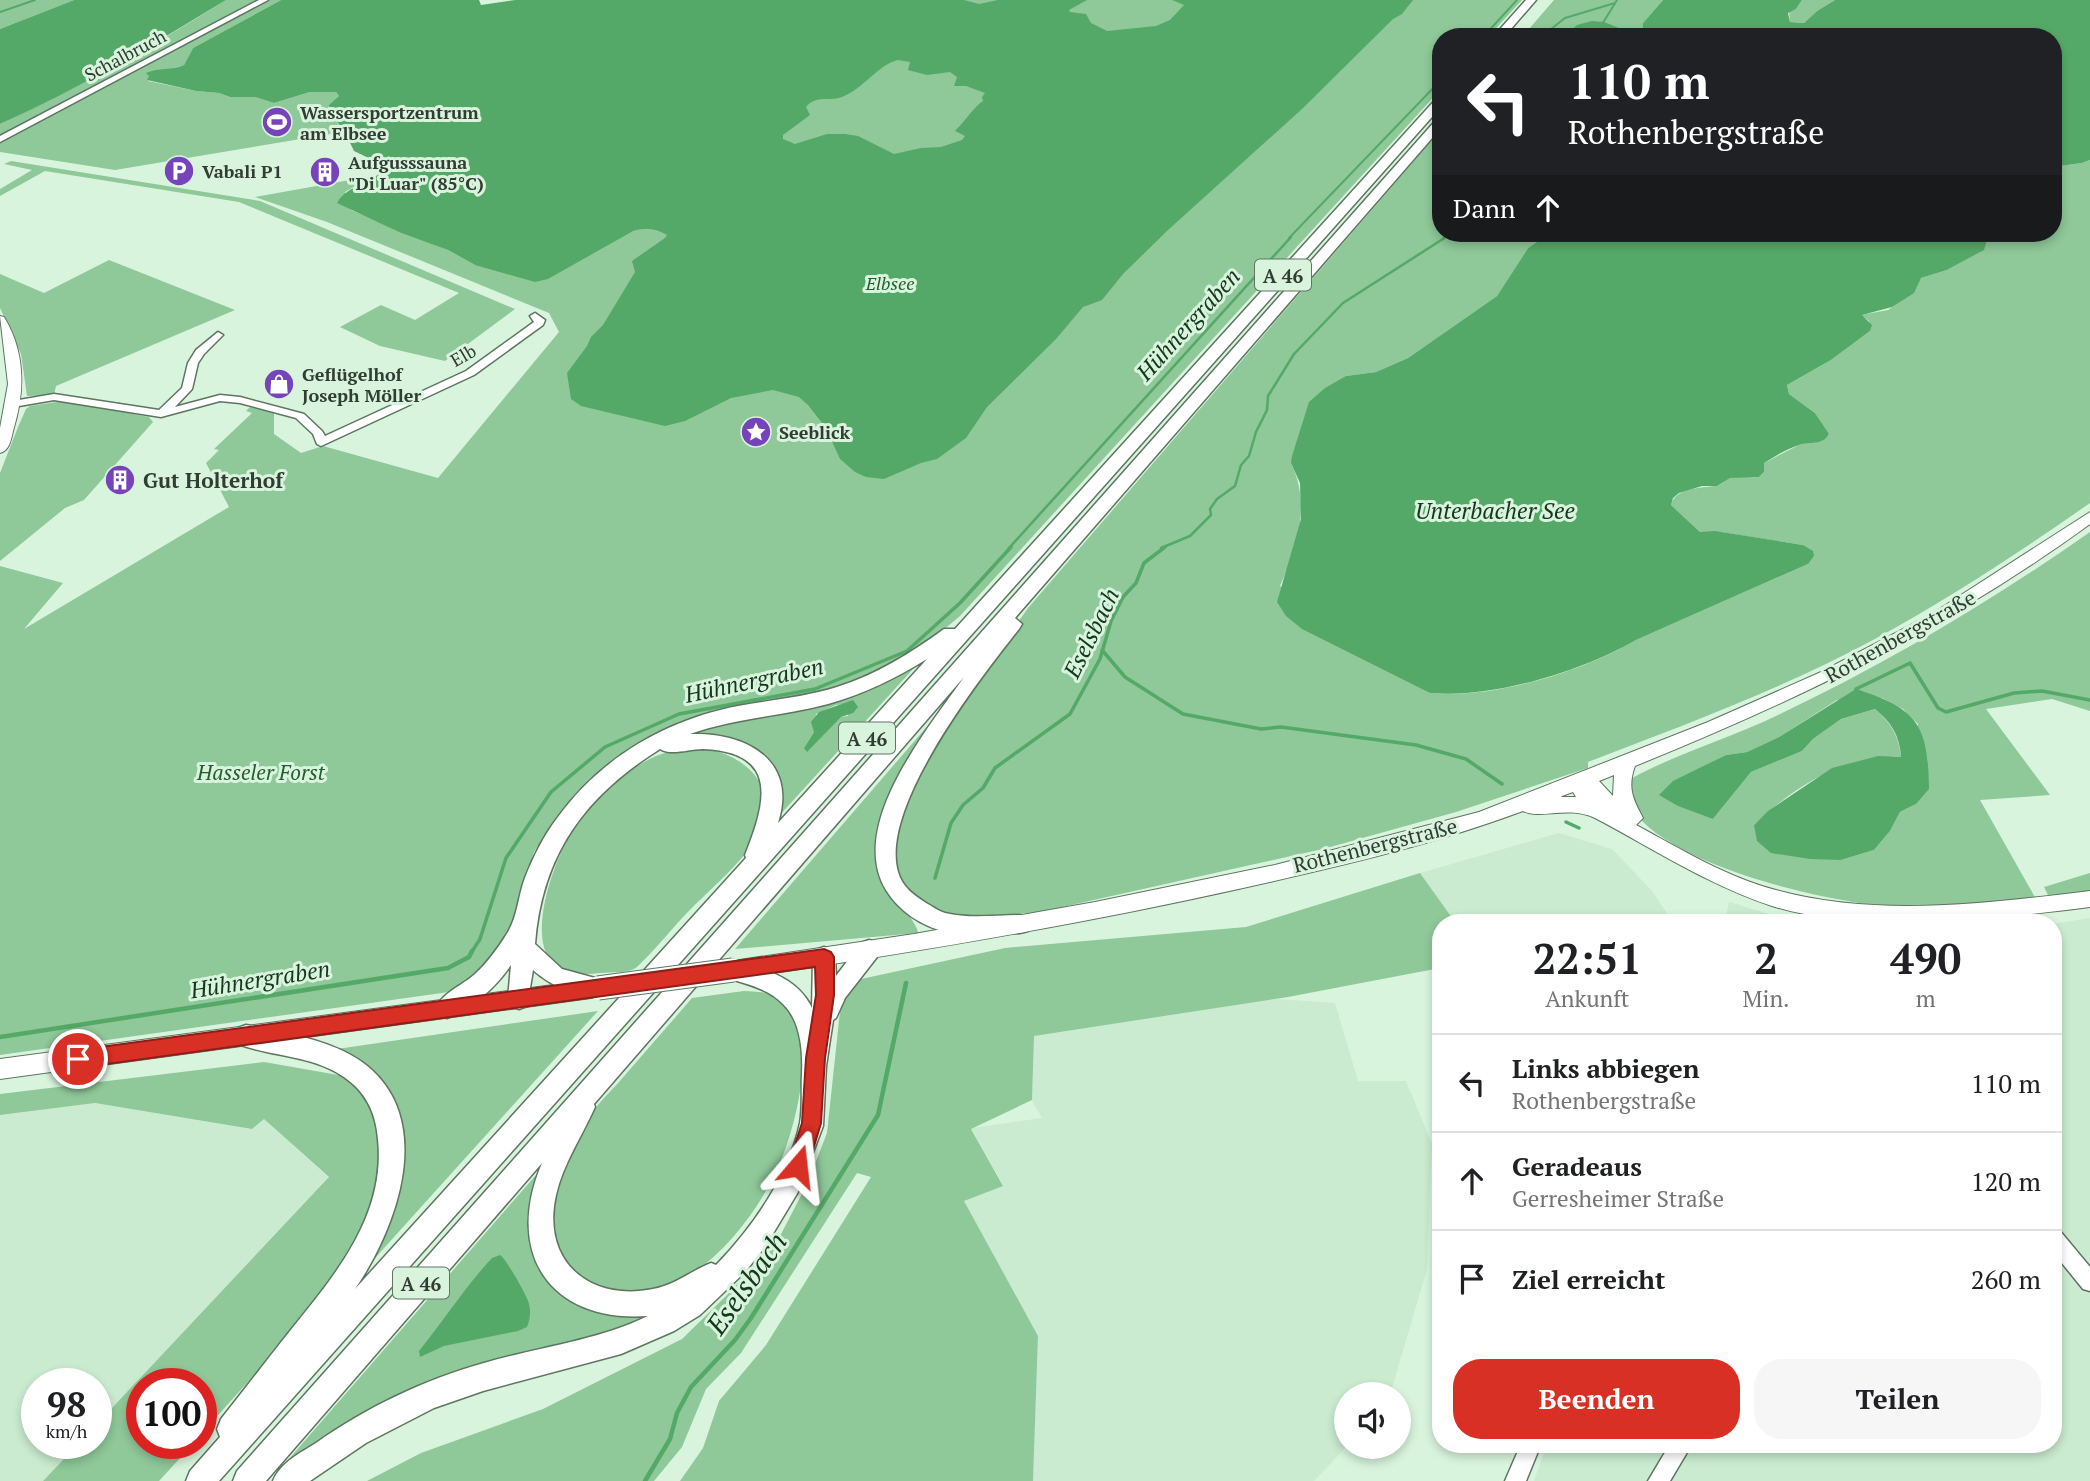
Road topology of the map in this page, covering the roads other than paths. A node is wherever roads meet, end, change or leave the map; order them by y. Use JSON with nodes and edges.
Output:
{"nodes":[{"id":1,"x":264,"y":0,"type":"edge"},
{"id":2,"x":1531,"y":0,"type":"edge"},
{"id":3,"x":1506,"y":28,"type":"edge"},
{"id":4,"x":1432,"y":110,"type":"edge"},
{"id":5,"x":1432,"y":131,"type":"edge"},
{"id":6,"x":0,"y":139,"type":"edge"},
{"id":7,"x":535,"y":316,"type":"dead end"},
{"id":8,"x":0,"y":320,"type":"edge"},
{"id":9,"x":218,"y":335,"type":"dead end"},
{"id":10,"x":13,"y":404,"type":"junction"},
{"id":11,"x":162,"y":414,"type":"junction"},
{"id":12,"x":0,"y":449,"type":"edge"},
{"id":13,"x":2090,"y":517,"type":"edge"},
{"id":14,"x":1072,"y":542,"type":"junction"},
{"id":15,"x":984,"y":608,"type":"junction"},
{"id":16,"x":628,"y":760,"type":"junction"},
{"id":17,"x":1629,"y":761,"type":"junction"},
{"id":18,"x":1580,"y":780,"type":"junction"},
{"id":19,"x":1497,"y":813,"type":"junction"},
{"id":20,"x":1604,"y":815,"type":"junction"},
{"id":21,"x":1648,"y":840,"type":"junction"},
{"id":22,"x":750,"y":869,"type":"junction"},
{"id":23,"x":2090,"y":899,"type":"edge"},
{"id":24,"x":1797,"y":904,"type":"junction"},
{"id":25,"x":529,"y":914,"type":"junction"},
{"id":26,"x":1827,"y":914,"type":"edge"},
{"id":27,"x":1863,"y":914,"type":"edge"},
{"id":28,"x":1955,"y":914,"type":"edge"},
{"id":29,"x":1020,"y":924,"type":"junction"},
{"id":30,"x":525,"y":949,"type":"junction"},
{"id":31,"x":869,"y":950,"type":"junction"},
{"id":32,"x":824,"y":957,"type":"junction"},
{"id":33,"x":733,"y":970,"type":"junction"},
{"id":34,"x":598,"y":988,"type":"junction"},
{"id":35,"x":519,"y":999,"type":"junction"},
{"id":36,"x":447,"y":1008,"type":"junction"},
{"id":37,"x":821,"y":1029,"type":"junction"},
{"id":38,"x":246,"y":1036,"type":"junction"},
{"id":39,"x":815,"y":1058,"type":"junction"},
{"id":40,"x":0,"y":1069,"type":"edge"},
{"id":41,"x":594,"y":1084,"type":"junction"},
{"id":42,"x":2062,"y":1249,"type":"edge"},
{"id":43,"x":737,"y":1260,"type":"junction"},
{"id":44,"x":2090,"y":1282,"type":"edge"},
{"id":45,"x":1527,"y":1453,"type":"edge"},
{"id":46,"x":1676,"y":1453,"type":"edge"},
{"id":47,"x":190,"y":1481,"type":"edge"},
{"id":48,"x":200,"y":1481,"type":"edge"},
{"id":49,"x":247,"y":1481,"type":"edge"},
{"id":50,"x":287,"y":1481,"type":"edge"},
{"id":51,"x":1515,"y":1481,"type":"edge"},
{"id":52,"x":1658,"y":1481,"type":"edge"}],
"edges":[{"from":1,"to":6,"type":"street","name":"Schalbruch"},
{"from":2,"to":3,"type":"highway"},
{"from":4,"to":15,"type":"highway","number":"A 46"},
{"from":5,"to":14,"type":"highway","number":"A 46"},
{"from":7,"to":11,"type":"street","name":"Elb"},
{"from":8,"to":10,"type":"main road"},
{"from":9,"to":11,"type":"street"},
{"from":10,"to":11,"type":"street","name":"Elb"},
{"from":10,"to":12,"type":"main road"},
{"from":13,"to":17,"type":"main road","name":"Rothenbergstraße"},
{"from":14,"to":29,"type":"highway"},
{"from":14,"to":41,"type":"highway","number":"A 46"},
{"from":15,"to":16,"type":"highway"},
{"from":15,"to":22,"type":"highway","number":"A 46"},
{"from":16,"to":22,"type":"highway"},
{"from":16,"to":25,"type":"highway"},
{"from":17,"to":18,"type":"main road","name":"Rothenbergstraße"},
{"from":17,"to":21,"type":"main road"},
{"from":18,"to":19,"type":"main road","name":"Rothenbergstraße"},
{"from":18,"to":20,"type":"main road"},
{"from":18,"to":21,"type":"main road"},
{"from":19,"to":20,"type":"main road"},
{"from":19,"to":29,"type":"main road","name":"Rothenbergstraße"},
{"from":20,"to":21,"type":"main road"},
{"from":21,"to":24,"type":"main road"},
{"from":22,"to":48,"type":"highway","number":"A 46"},
{"from":23,"to":28,"type":"main road"},
{"from":24,"to":26,"type":"main road"},
{"from":24,"to":27,"type":"main road"},
{"from":25,"to":30,"type":"highway"},
{"from":25,"to":36,"type":"highway"},
{"from":29,"to":31,"type":"main road","name":"Rothenbergstraße"},
{"from":30,"to":34,"type":"highway"},
{"from":30,"to":35,"type":"highway"},
{"from":31,"to":32,"type":"main road","name":"Rothenbergstraße"},
{"from":31,"to":37,"type":"highway"},
{"from":32,"to":33,"type":"main road","name":"Rothenbergstraße"},
{"from":32,"to":37,"type":"highway"},
{"from":33,"to":34,"type":"main road","name":"Rothenbergstraße","bridge":true},
{"from":33,"to":39,"type":"highway"},
{"from":34,"to":35,"type":"main road","name":"Rothenbergstraße"},
{"from":35,"to":36,"type":"main road","name":"Rothenbergstraße"},
{"from":36,"to":38,"type":"main road","name":"Rothenbergstraße"},
{"from":37,"to":39,"type":"highway"},
{"from":38,"to":40,"type":"main road","name":"Rothenbergstraße"},
{"from":38,"to":47,"type":"highway"},
{"from":39,"to":43,"type":"highway"},
{"from":41,"to":43,"type":"highway"},
{"from":41,"to":49,"type":"highway","number":"A 46"},
{"from":42,"to":44,"type":"street"},
{"from":43,"to":50,"type":"highway"},
{"from":45,"to":51,"type":"street"},
{"from":46,"to":52,"type":"street"}]}
